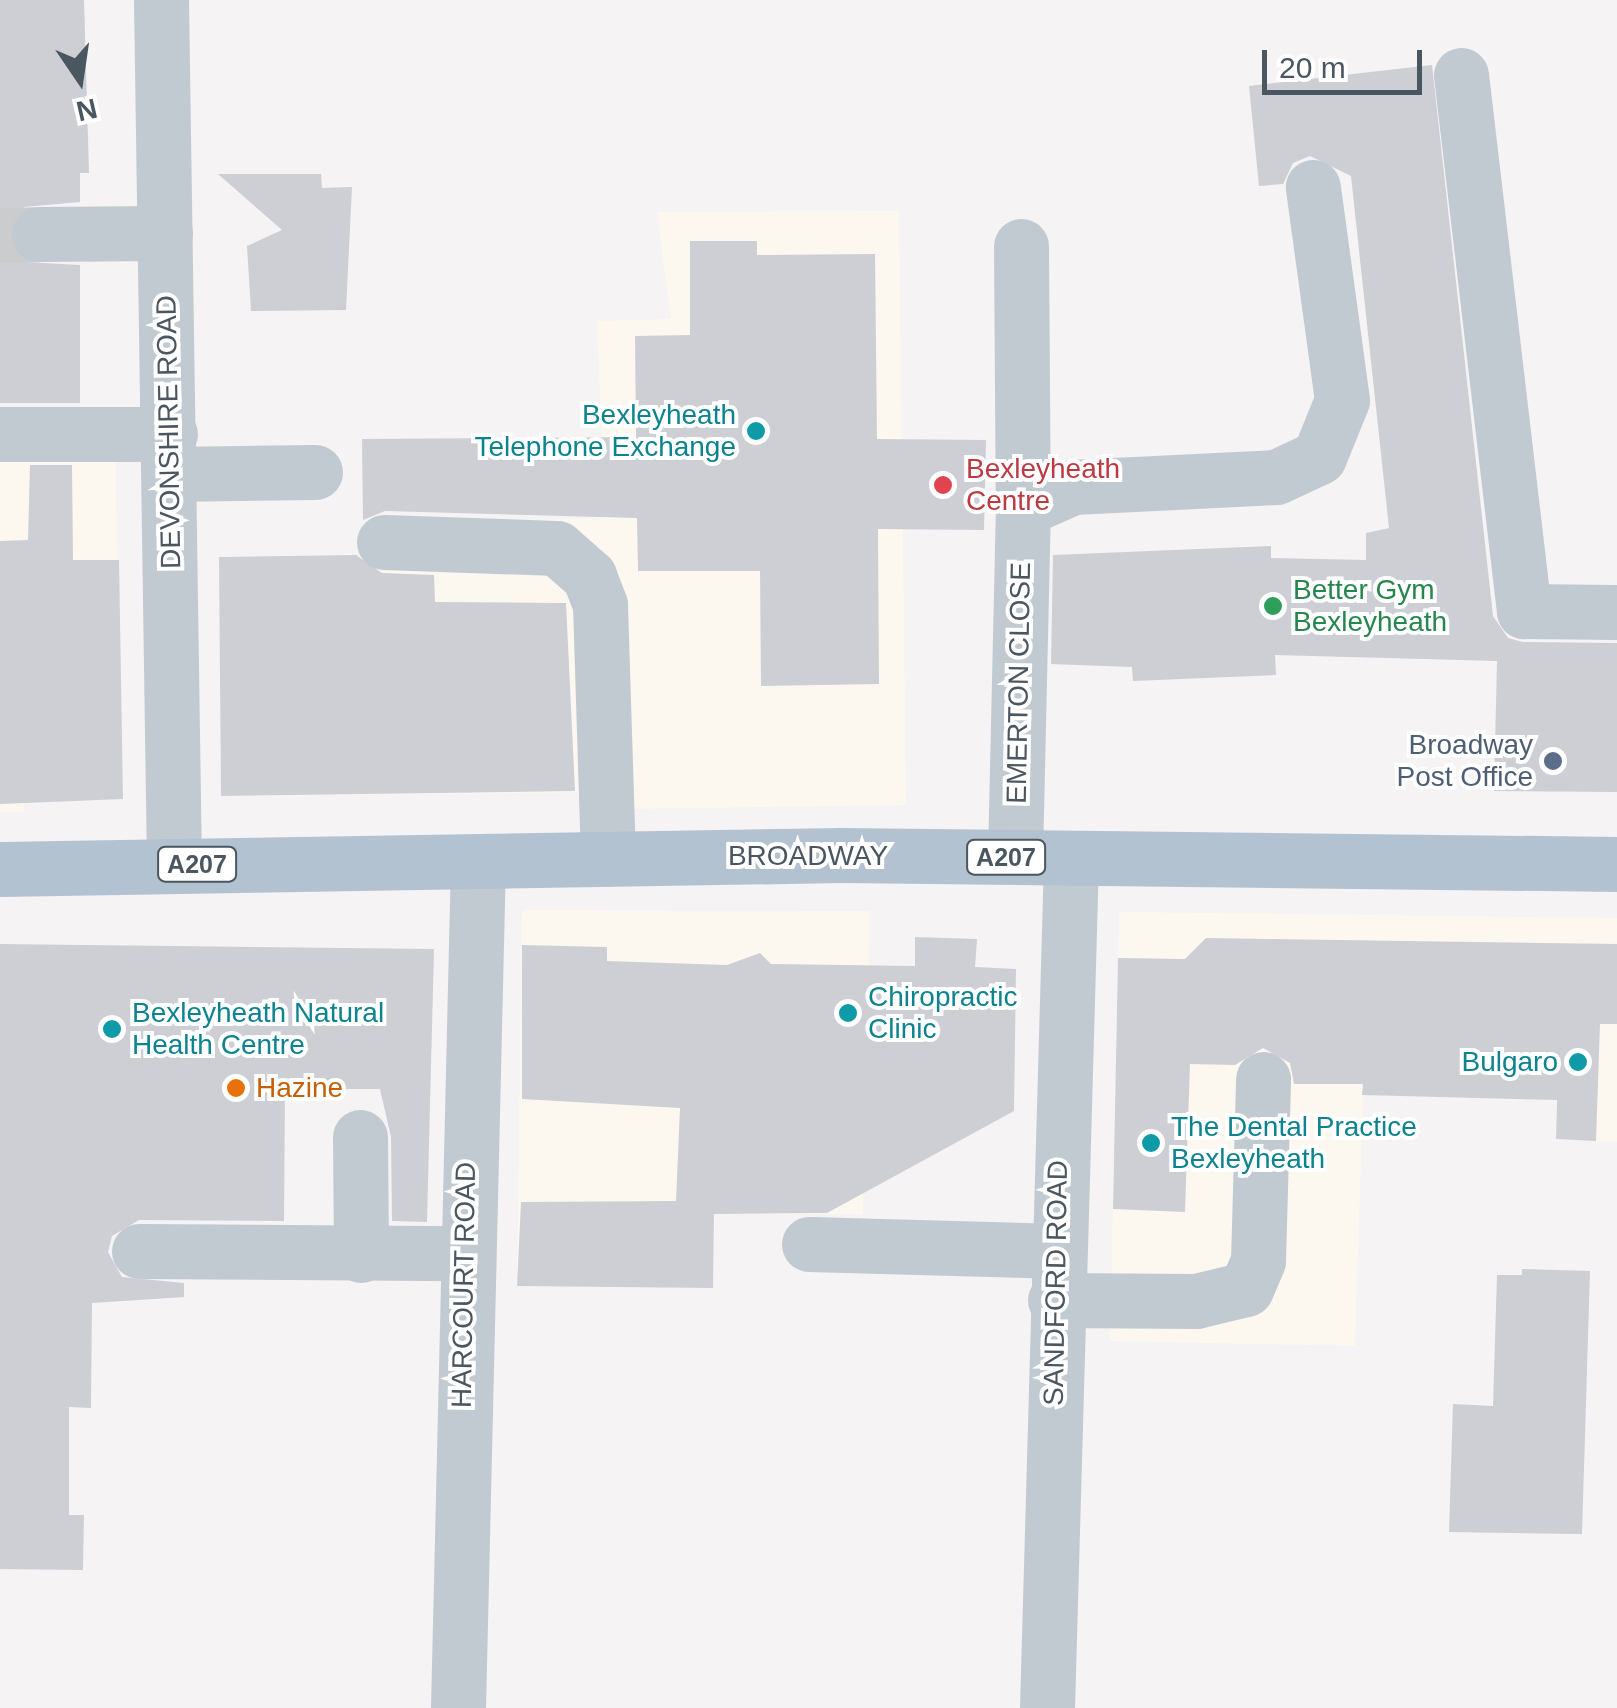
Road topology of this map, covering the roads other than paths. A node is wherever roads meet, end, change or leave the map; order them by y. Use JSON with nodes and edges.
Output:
{"nodes":[{"id":1,"x":160,"y":0,"type":"edge"},
{"id":2,"x":1461,"y":75,"type":"dead end"},
{"id":3,"x":1314,"y":188,"type":"dead end"},
{"id":4,"x":165,"y":233,"type":"junction"},
{"id":5,"x":39,"y":234,"type":"tunnel mouth"},
{"id":6,"x":1021,"y":246,"type":"dead end"},
{"id":7,"x":0,"y":434,"type":"edge"},
{"id":8,"x":170,"y":454,"type":"junction"},
{"id":9,"x":315,"y":472,"type":"dead end"},
{"id":10,"x":1024,"y":509,"type":"junction"},
{"id":11,"x":384,"y":542,"type":"dead end"},
{"id":12,"x":1617,"y":612,"type":"edge"},
{"id":13,"x":1015,"y":857,"type":"junction"},
{"id":14,"x":1071,"y":858,"type":"junction"},
{"id":15,"x":608,"y":859,"type":"junction"},
{"id":16,"x":478,"y":861,"type":"junction"},
{"id":17,"x":174,"y":864,"type":"junction"},
{"id":18,"x":1617,"y":864,"type":"edge"},
{"id":19,"x":0,"y":868,"type":"edge"},
{"id":20,"x":1263,"y":1078,"type":"dead end"},
{"id":21,"x":360,"y":1137,"type":"dead end"},
{"id":22,"x":808,"y":1244,"type":"dead end"},
{"id":23,"x":139,"y":1251,"type":"dead end"},
{"id":24,"x":463,"y":1253,"type":"junction"},
{"id":25,"x":361,"y":1256,"type":"junction"},
{"id":26,"x":1055,"y":1275,"type":"junction"},
{"id":27,"x":458,"y":1708,"type":"edge"},
{"id":28,"x":1047,"y":1708,"type":"edge"}],
"edges":[{"from":1,"to":4,"type":"street","name":"DEVONSHIRE ROAD"},
{"from":2,"to":12,"type":"street"},
{"from":3,"to":10,"type":"street"},
{"from":4,"to":5,"type":"street"},
{"from":4,"to":8,"type":"street","name":"DEVONSHIRE ROAD"},
{"from":6,"to":10,"type":"street","name":"EMERTON CLOSE"},
{"from":7,"to":8,"type":"street"},
{"from":8,"to":9,"type":"street"},
{"from":8,"to":17,"type":"street","name":"DEVONSHIRE ROAD"},
{"from":10,"to":13,"type":"street","name":"EMERTON CLOSE"},
{"from":11,"to":15,"type":"street"},
{"from":13,"to":14,"type":"main road","name":"BROADWAY","number":"A207"},
{"from":13,"to":15,"type":"main road","name":"BROADWAY","number":"A207"},
{"from":14,"to":18,"type":"main road","name":"BROADWAY","number":"A207"},
{"from":14,"to":26,"type":"street","name":"SANDFORD ROAD"},
{"from":15,"to":16,"type":"main road","name":"BROADWAY","number":"A207"},
{"from":16,"to":17,"type":"main road","name":"BROADWAY","number":"A207"},
{"from":16,"to":24,"type":"street","name":"HARCOURT ROAD"},
{"from":17,"to":19,"type":"main road","name":"BROADWAY","number":"A207"},
{"from":20,"to":26,"type":"street"},
{"from":21,"to":25,"type":"street"},
{"from":22,"to":26,"type":"street"},
{"from":23,"to":25,"type":"street"},
{"from":24,"to":25,"type":"street"},
{"from":24,"to":27,"type":"street","name":"HARCOURT ROAD"},
{"from":26,"to":28,"type":"street","name":"SANDFORD ROAD"}]}
